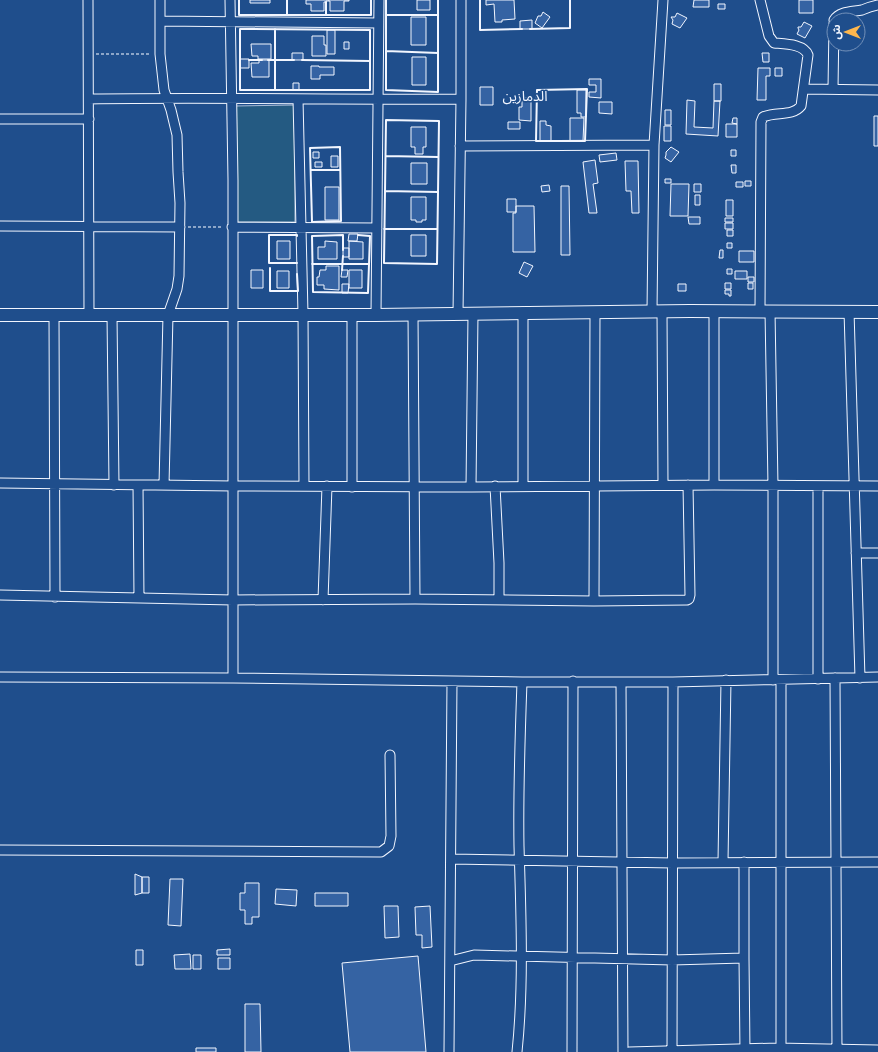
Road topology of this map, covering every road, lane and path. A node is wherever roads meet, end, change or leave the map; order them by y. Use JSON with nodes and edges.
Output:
{"nodes":[{"id":1,"x":88,"y":0,"type":"edge"},
{"id":2,"x":160,"y":0,"type":"edge"},
{"id":3,"x":230,"y":0,"type":"edge"},
{"id":4,"x":379,"y":0,"type":"edge"},
{"id":5,"x":461,"y":0,"type":"edge"},
{"id":6,"x":663,"y":0,"type":"edge"},
{"id":7,"x":760,"y":0,"type":"edge"},
{"id":8,"x":878,"y":5,"type":"edge"},
{"id":9,"x":850,"y":12,"type":"edge"},
{"id":10,"x":161,"y":21,"type":"junction"},
{"id":11,"x":230,"y":22,"type":"junction"},
{"id":12,"x":378,"y":23,"type":"junction"},
{"id":13,"x":834,"y":52,"type":"edge"},
{"id":14,"x":89,"y":54,"type":"junction"},
{"id":15,"x":160,"y":54,"type":"junction"},
{"id":16,"x":804,"y":89,"type":"junction"},
{"id":17,"x":833,"y":89,"type":"junction"},
{"id":18,"x":878,"y":90,"type":"edge"},
{"id":19,"x":167,"y":98,"type":"junction"},
{"id":20,"x":89,"y":99,"type":"junction"},
{"id":21,"x":231,"y":99,"type":"junction"},
{"id":22,"x":298,"y":99,"type":"junction"},
{"id":23,"x":461,"y":99,"type":"junction"},
{"id":24,"x":378,"y":100,"type":"junction"},
{"id":25,"x":0,"y":119,"type":"edge"},
{"id":26,"x":89,"y":119,"type":"junction"},
{"id":27,"x":654,"y":145,"type":"junction"},
{"id":28,"x":460,"y":146,"type":"junction"},
{"id":29,"x":0,"y":226,"type":"edge"},
{"id":30,"x":89,"y":226,"type":"junction"},
{"id":31,"x":180,"y":227,"type":"junction"},
{"id":32,"x":232,"y":227,"type":"junction"},
{"id":33,"x":300,"y":227,"type":"junction"},
{"id":34,"x":377,"y":228,"type":"junction"},
{"id":35,"x":657,"y":311,"type":"junction"},
{"id":36,"x":714,"y":311,"type":"junction"},
{"id":37,"x":765,"y":311,"type":"junction"},
{"id":38,"x":523,"y":312,"type":"junction"},
{"id":39,"x":595,"y":312,"type":"junction"},
{"id":40,"x":849,"y":312,"type":"junction"},
{"id":41,"x":878,"y":312,"type":"edge"},
{"id":42,"x":303,"y":314,"type":"junction"},
{"id":43,"x":352,"y":314,"type":"junction"},
{"id":44,"x":413,"y":314,"type":"junction"},
{"id":45,"x":458,"y":314,"type":"junction"},
{"id":46,"x":474,"y":314,"type":"junction"},
{"id":47,"x":54,"y":315,"type":"junction"},
{"id":48,"x":89,"y":315,"type":"junction"},
{"id":49,"x":112,"y":315,"type":"junction"},
{"id":50,"x":168,"y":315,"type":"junction"},
{"id":51,"x":233,"y":315,"type":"junction"},
{"id":52,"x":376,"y":315,"type":"junction"},
{"id":53,"x":0,"y":316,"type":"edge"},
{"id":54,"x":0,"y":483,"type":"edge"},
{"id":55,"x":55,"y":484,"type":"junction"},
{"id":56,"x":114,"y":485,"type":"junction"},
{"id":57,"x":138,"y":485,"type":"junction"},
{"id":58,"x":164,"y":485,"type":"junction"},
{"id":59,"x":663,"y":485,"type":"junction"},
{"id":60,"x":688,"y":485,"type":"junction"},
{"id":61,"x":714,"y":485,"type":"junction"},
{"id":62,"x":233,"y":486,"type":"junction"},
{"id":63,"x":304,"y":486,"type":"junction"},
{"id":64,"x":327,"y":486,"type":"junction"},
{"id":65,"x":352,"y":486,"type":"junction"},
{"id":66,"x":495,"y":486,"type":"junction"},
{"id":67,"x":523,"y":486,"type":"junction"},
{"id":68,"x":594,"y":486,"type":"junction"},
{"id":69,"x":773,"y":486,"type":"junction"},
{"id":70,"x":818,"y":486,"type":"junction"},
{"id":71,"x":855,"y":486,"type":"junction"},
{"id":72,"x":878,"y":486,"type":"edge"},
{"id":73,"x":415,"y":487,"type":"junction"},
{"id":74,"x":471,"y":487,"type":"junction"},
{"id":75,"x":856,"y":553,"type":"junction"},
{"id":76,"x":878,"y":553,"type":"edge"},
{"id":77,"x":0,"y":595,"type":"edge"},
{"id":78,"x":56,"y":597,"type":"junction"},
{"id":79,"x":139,"y":598,"type":"junction"},
{"id":80,"x":415,"y":599,"type":"junction"},
{"id":81,"x":233,"y":600,"type":"junction"},
{"id":82,"x":323,"y":600,"type":"junction"},
{"id":83,"x":499,"y":600,"type":"junction"},
{"id":84,"x":594,"y":601,"type":"junction"},
{"id":85,"x":0,"y":677,"type":"edge"},
{"id":86,"x":878,"y":677,"type":"edge"},
{"id":87,"x":233,"y":678,"type":"junction"},
{"id":88,"x":835,"y":678,"type":"junction"},
{"id":89,"x":860,"y":678,"type":"junction"},
{"id":90,"x":818,"y":679,"type":"junction"},
{"id":91,"x":726,"y":680,"type":"junction"},
{"id":92,"x":777,"y":680,"type":"junction"},
{"id":93,"x":452,"y":681,"type":"junction"},
{"id":94,"x":573,"y":681,"type":"junction"},
{"id":95,"x":522,"y":682,"type":"junction"},
{"id":96,"x":621,"y":682,"type":"junction"},
{"id":97,"x":673,"y":682,"type":"junction"},
{"id":98,"x":390,"y":755,"type":"dead end"},
{"id":99,"x":0,"y":850,"type":"edge"},
{"id":100,"x":451,"y":859,"type":"junction"},
{"id":101,"x":520,"y":860,"type":"junction"},
{"id":102,"x":572,"y":861,"type":"junction"},
{"id":103,"x":622,"y":862,"type":"junction"},
{"id":104,"x":723,"y":862,"type":"junction"},
{"id":105,"x":744,"y":862,"type":"junction"},
{"id":106,"x":781,"y":862,"type":"junction"},
{"id":107,"x":837,"y":862,"type":"junction"},
{"id":108,"x":878,"y":862,"type":"edge"},
{"id":109,"x":673,"y":863,"type":"junction"},
{"id":110,"x":521,"y":956,"type":"junction"},
{"id":111,"x":572,"y":958,"type":"junction"},
{"id":112,"x":622,"y":958,"type":"junction"},
{"id":113,"x":744,"y":958,"type":"junction"},
{"id":114,"x":672,"y":960,"type":"junction"},
{"id":115,"x":450,"y":961,"type":"junction"},
{"id":116,"x":745,"y":1050,"type":"edge"},
{"id":117,"x":779,"y":1050,"type":"edge"},
{"id":118,"x":837,"y":1050,"type":"edge"},
{"id":119,"x":878,"y":1050,"type":"edge"},
{"id":120,"x":672,"y":1051,"type":"edge"},
{"id":121,"x":449,"y":1052,"type":"edge"},
{"id":122,"x":517,"y":1052,"type":"edge"},
{"id":123,"x":572,"y":1052,"type":"edge"},
{"id":124,"x":623,"y":1052,"type":"edge"},
{"id":125,"x":628,"y":1052,"type":"edge"}],
"edges":[{"from":1,"to":14,"type":"street"},
{"from":2,"to":10,"type":"street"},
{"from":3,"to":11,"type":"street"},
{"from":4,"to":12,"type":"street"},
{"from":5,"to":23,"type":"street"},
{"from":6,"to":27,"type":"street"},
{"from":7,"to":16,"type":"street"},
{"from":8,"to":9,"type":"street"},
{"from":10,"to":11,"type":"street"},
{"from":10,"to":15,"type":"street"},
{"from":11,"to":12,"type":"street"},
{"from":11,"to":21,"type":"street"},
{"from":12,"to":24,"type":"street"},
{"from":13,"to":17,"type":"street"},
{"from":14,"to":15,"type":"path"},
{"from":14,"to":20,"type":"street"},
{"from":15,"to":19,"type":"street"},
{"from":16,"to":17,"type":"street"},
{"from":16,"to":37,"type":"street"},
{"from":17,"to":18,"type":"street"},
{"from":19,"to":20,"type":"street"},
{"from":19,"to":21,"type":"street"},
{"from":19,"to":31,"type":"street"},
{"from":20,"to":26,"type":"street"},
{"from":21,"to":22,"type":"street"},
{"from":21,"to":32,"type":"street"},
{"from":22,"to":24,"type":"street"},
{"from":22,"to":33,"type":"street"},
{"from":23,"to":24,"type":"street"},
{"from":23,"to":28,"type":"street"},
{"from":24,"to":34,"type":"street"},
{"from":25,"to":26,"type":"street"},
{"from":26,"to":30,"type":"street"},
{"from":27,"to":28,"type":"street"},
{"from":27,"to":35,"type":"street"},
{"from":28,"to":45,"type":"street"},
{"from":29,"to":30,"type":"street"},
{"from":30,"to":31,"type":"street"},
{"from":30,"to":48,"type":"street"},
{"from":31,"to":32,"type":"path"},
{"from":31,"to":50,"type":"street"},
{"from":32,"to":33,"type":"street"},
{"from":32,"to":51,"type":"street"},
{"from":33,"to":34,"type":"street"},
{"from":33,"to":42,"type":"street"},
{"from":34,"to":52,"type":"street"},
{"from":35,"to":36,"type":"street"},
{"from":35,"to":39,"type":"street"},
{"from":35,"to":59,"type":"street"},
{"from":36,"to":37,"type":"street"},
{"from":36,"to":61,"type":"street"},
{"from":37,"to":40,"type":"street"},
{"from":37,"to":69,"type":"street"},
{"from":38,"to":39,"type":"street"},
{"from":38,"to":46,"type":"street"},
{"from":38,"to":67,"type":"street"},
{"from":39,"to":68,"type":"street"},
{"from":40,"to":41,"type":"street"},
{"from":40,"to":71,"type":"street"},
{"from":42,"to":43,"type":"street"},
{"from":42,"to":51,"type":"street"},
{"from":42,"to":63,"type":"street"},
{"from":43,"to":52,"type":"street"},
{"from":43,"to":65,"type":"street"},
{"from":44,"to":45,"type":"street"},
{"from":44,"to":52,"type":"street"},
{"from":44,"to":73,"type":"street"},
{"from":45,"to":46,"type":"street"},
{"from":46,"to":74,"type":"street"},
{"from":47,"to":48,"type":"street"},
{"from":47,"to":53,"type":"street"},
{"from":47,"to":55,"type":"street"},
{"from":48,"to":49,"type":"street"},
{"from":49,"to":50,"type":"street"},
{"from":49,"to":56,"type":"street"},
{"from":50,"to":51,"type":"street"},
{"from":50,"to":58,"type":"street"},
{"from":51,"to":62,"type":"street"},
{"from":54,"to":55,"type":"street"},
{"from":55,"to":56,"type":"street"},
{"from":55,"to":78,"type":"street"},
{"from":56,"to":57,"type":"street"},
{"from":57,"to":58,"type":"street"},
{"from":57,"to":79,"type":"street"},
{"from":58,"to":62,"type":"street"},
{"from":59,"to":60,"type":"street"},
{"from":59,"to":68,"type":"street"},
{"from":60,"to":61,"type":"street"},
{"from":60,"to":84,"type":"street"},
{"from":61,"to":69,"type":"street"},
{"from":62,"to":63,"type":"street"},
{"from":62,"to":81,"type":"street"},
{"from":63,"to":64,"type":"street"},
{"from":64,"to":65,"type":"street"},
{"from":64,"to":82,"type":"street"},
{"from":65,"to":73,"type":"street"},
{"from":66,"to":67,"type":"street"},
{"from":66,"to":74,"type":"street"},
{"from":66,"to":83,"type":"street"},
{"from":67,"to":68,"type":"street"},
{"from":68,"to":84,"type":"street"},
{"from":69,"to":70,"type":"street"},
{"from":69,"to":92,"type":"street"},
{"from":70,"to":71,"type":"street"},
{"from":70,"to":90,"type":"street"},
{"from":71,"to":72,"type":"street"},
{"from":71,"to":75,"type":"street"},
{"from":73,"to":74,"type":"street"},
{"from":73,"to":80,"type":"street"},
{"from":75,"to":76,"type":"street"},
{"from":75,"to":89,"type":"street"},
{"from":77,"to":78,"type":"street"},
{"from":78,"to":79,"type":"street"},
{"from":79,"to":81,"type":"street"},
{"from":80,"to":82,"type":"street"},
{"from":80,"to":83,"type":"street"},
{"from":81,"to":82,"type":"street"},
{"from":81,"to":87,"type":"street"},
{"from":83,"to":84,"type":"street"},
{"from":85,"to":87,"type":"street"},
{"from":86,"to":89,"type":"street"},
{"from":87,"to":93,"type":"street"},
{"from":88,"to":89,"type":"street"},
{"from":88,"to":90,"type":"street"},
{"from":88,"to":107,"type":"street"},
{"from":90,"to":92,"type":"street"},
{"from":91,"to":92,"type":"street"},
{"from":91,"to":97,"type":"street"},
{"from":91,"to":104,"type":"street"},
{"from":92,"to":106,"type":"street"},
{"from":93,"to":95,"type":"street"},
{"from":93,"to":100,"type":"street"},
{"from":94,"to":95,"type":"street"},
{"from":94,"to":96,"type":"street"},
{"from":94,"to":102,"type":"street"},
{"from":95,"to":101,"type":"street"},
{"from":96,"to":97,"type":"street"},
{"from":96,"to":103,"type":"street"},
{"from":97,"to":109,"type":"street"},
{"from":98,"to":99,"type":"street"},
{"from":100,"to":101,"type":"street"},
{"from":100,"to":115,"type":"street"},
{"from":101,"to":102,"type":"street"},
{"from":101,"to":110,"type":"street"},
{"from":102,"to":103,"type":"street"},
{"from":102,"to":111,"type":"street"},
{"from":103,"to":109,"type":"street"},
{"from":103,"to":112,"type":"street"},
{"from":104,"to":105,"type":"street"},
{"from":104,"to":109,"type":"street"},
{"from":105,"to":106,"type":"street"},
{"from":105,"to":113,"type":"street"},
{"from":106,"to":107,"type":"street"},
{"from":106,"to":117,"type":"street"},
{"from":107,"to":108,"type":"street"},
{"from":107,"to":118,"type":"street"},
{"from":109,"to":114,"type":"street"},
{"from":110,"to":111,"type":"street"},
{"from":110,"to":115,"type":"street"},
{"from":110,"to":122,"type":"street"},
{"from":111,"to":112,"type":"street"},
{"from":111,"to":123,"type":"street"},
{"from":112,"to":114,"type":"street"},
{"from":112,"to":124,"type":"street"},
{"from":113,"to":114,"type":"street"},
{"from":113,"to":116,"type":"street"},
{"from":114,"to":120,"type":"street"},
{"from":115,"to":121,"type":"street"},
{"from":116,"to":117,"type":"street"},
{"from":116,"to":120,"type":"street"},
{"from":117,"to":118,"type":"street"},
{"from":118,"to":119,"type":"street"},
{"from":120,"to":125,"type":"street"}]}
